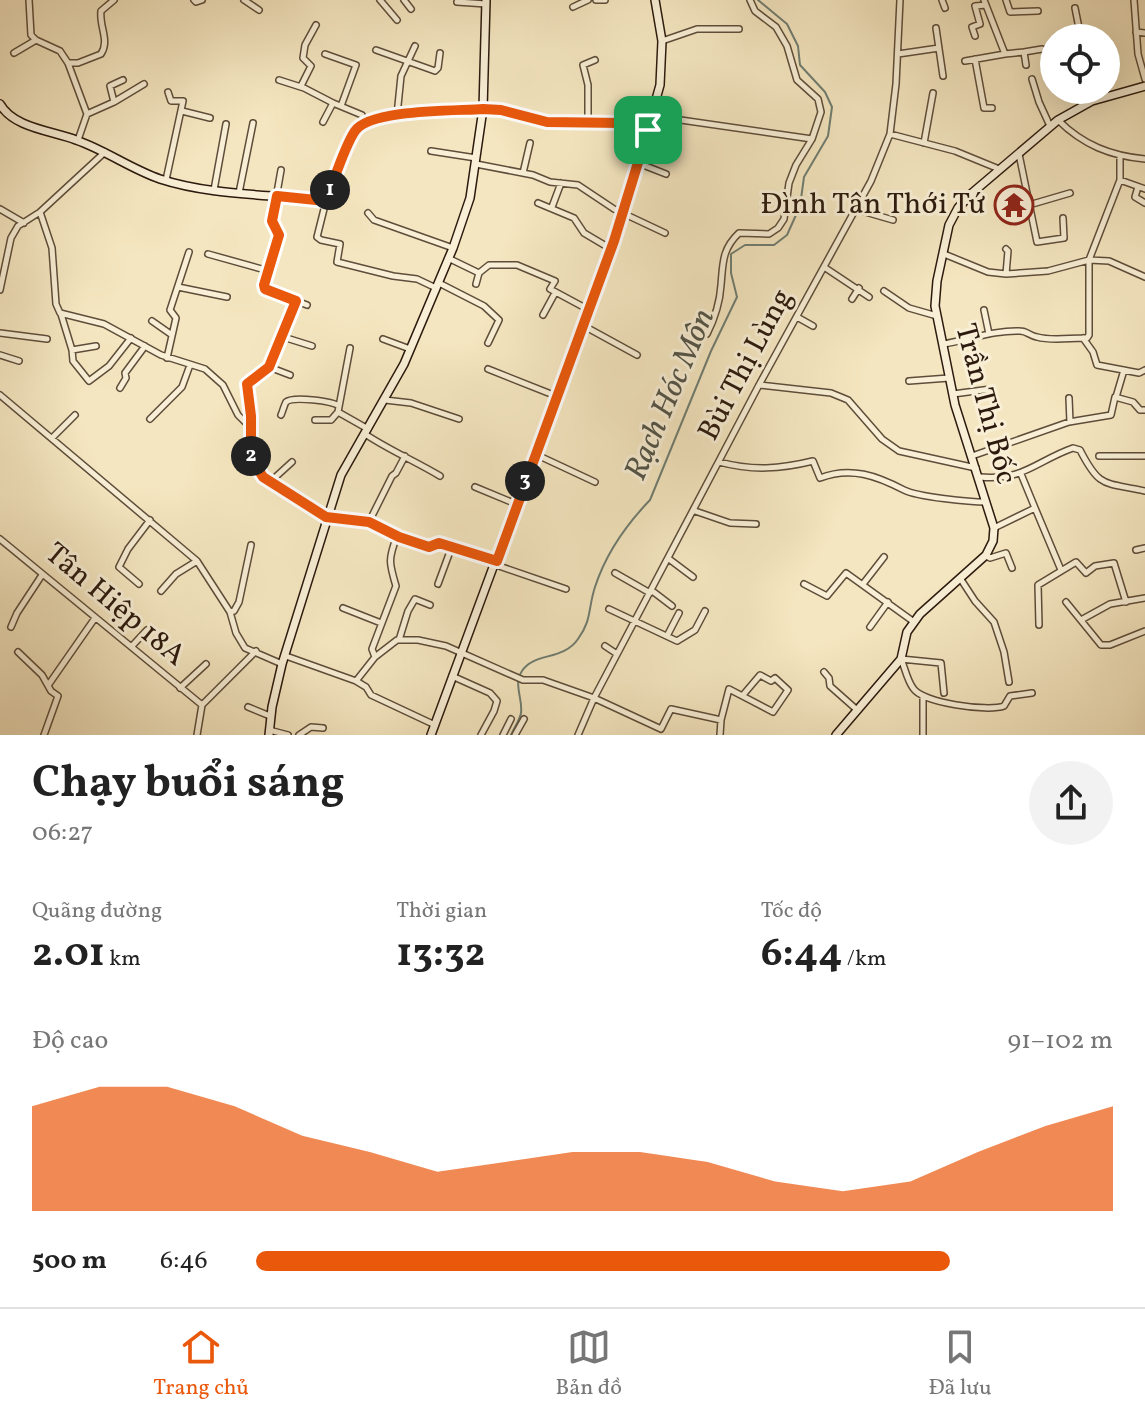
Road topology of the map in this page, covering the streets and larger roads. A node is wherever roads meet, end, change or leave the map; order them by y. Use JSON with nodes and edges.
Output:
{"nodes":[{"id":1,"x":29,"y":0,"type":"edge"},
{"id":2,"x":114,"y":0,"type":"edge"},
{"id":3,"x":194,"y":0,"type":"edge"},
{"id":4,"x":202,"y":0,"type":"edge"},
{"id":5,"x":244,"y":0,"type":"edge"},
{"id":6,"x":380,"y":0,"type":"edge"},
{"id":7,"x":404,"y":0,"type":"edge"},
{"id":8,"x":596,"y":0,"type":"edge"},
{"id":9,"x":605,"y":0,"type":"edge"},
{"id":10,"x":655,"y":0,"type":"edge"},
{"id":11,"x":750,"y":0,"type":"edge"},
{"id":12,"x":900,"y":0,"type":"edge"},
{"id":13,"x":942,"y":0,"type":"edge"},
{"id":14,"x":1006,"y":0,"type":"edge"},
{"id":15,"x":1134,"y":0,"type":"edge"},
{"id":16,"x":583,"y":1,"type":"edge"},
{"id":17,"x":457,"y":2,"type":"edge"},
{"id":18,"x":486,"y":2,"type":"edge"},
{"id":19,"x":985,"y":2,"type":"edge"},
{"id":20,"x":573,"y":7,"type":"dead end"},
{"id":21,"x":945,"y":8,"type":"dead end"},
{"id":22,"x":1075,"y":8,"type":"dead end"},
{"id":23,"x":411,"y":9,"type":"dead end"},
{"id":24,"x":259,"y":10,"type":"dead end"},
{"id":25,"x":1038,"y":11,"type":"dead end"},
{"id":26,"x":397,"y":20,"type":"dead end"},
{"id":27,"x":1078,"y":24,"type":"edge"},
{"id":28,"x":316,"y":25,"type":"dead end"},
{"id":29,"x":936,"y":28,"type":"dead end"},
{"id":30,"x":739,"y":29,"type":"dead end"},
{"id":31,"x":1136,"y":32,"type":"junction"},
{"id":32,"x":1145,"y":33,"type":"edge"},
{"id":33,"x":975,"y":36,"type":"dead end"},
{"id":34,"x":36,"y":40,"type":"junction"},
{"id":35,"x":662,"y":41,"type":"junction"},
{"id":36,"x":415,"y":46,"type":"dead end"},
{"id":37,"x":939,"y":48,"type":"junction"},
{"id":38,"x":1040,"y":49,"type":"edge"},
{"id":39,"x":376,"y":50,"type":"dead end"},
{"id":40,"x":1024,"y":52,"type":"junction"},
{"id":41,"x":14,"y":53,"type":"dead end"},
{"id":42,"x":440,"y":53,"type":"dead end"},
{"id":43,"x":325,"y":54,"type":"dead end"},
{"id":44,"x":898,"y":54,"type":"junction"},
{"id":45,"x":1005,"y":54,"type":"junction"},
{"id":46,"x":1141,"y":54,"type":"edge"},
{"id":47,"x":975,"y":59,"type":"junction"},
{"id":48,"x":595,"y":60,"type":"dead end"},
{"id":49,"x":965,"y":61,"type":"dead end"},
{"id":50,"x":68,"y":63,"type":"junction"},
{"id":51,"x":408,"y":63,"type":"junction"},
{"id":52,"x":356,"y":65,"type":"junction"},
{"id":53,"x":1026,"y":65,"type":"dead end"},
{"id":54,"x":363,"y":68,"type":"dead end"},
{"id":55,"x":943,"y":76,"type":"dead end"},
{"id":56,"x":1032,"y":79,"type":"dead end"},
{"id":57,"x":1145,"y":79,"type":"edge"},
{"id":58,"x":123,"y":80,"type":"dead end"},
{"id":59,"x":279,"y":80,"type":"dead end"},
{"id":60,"x":144,"y":84,"type":"dead end"},
{"id":61,"x":301,"y":86,"type":"junction"},
{"id":62,"x":1145,"y":86,"type":"edge"},
{"id":63,"x":168,"y":92,"type":"dead end"},
{"id":64,"x":933,"y":93,"type":"dead end"},
{"id":65,"x":1120,"y":93,"type":"edge"},
{"id":66,"x":114,"y":102,"type":"junction"},
{"id":67,"x":333,"y":103,"type":"junction"},
{"id":68,"x":0,"y":104,"type":"edge"},
{"id":69,"x":1087,"y":104,"type":"edge"},
{"id":70,"x":341,"y":106,"type":"junction"},
{"id":71,"x":992,"y":108,"type":"dead end"},
{"id":72,"x":483,"y":109,"type":"junction"},
{"id":73,"x":182,"y":111,"type":"junction"},
{"id":74,"x":87,"y":114,"type":"junction"},
{"id":75,"x":397,"y":115,"type":"junction"},
{"id":76,"x":653,"y":116,"type":"junction"},
{"id":77,"x":210,"y":118,"type":"dead end"},
{"id":78,"x":1058,"y":120,"type":"junction"},
{"id":79,"x":323,"y":122,"type":"dead end"},
{"id":80,"x":365,"y":122,"type":"junction"},
{"id":81,"x":253,"y":123,"type":"dead end"},
{"id":82,"x":588,"y":123,"type":"junction"},
{"id":83,"x":226,"y":124,"type":"dead end"},
{"id":84,"x":1050,"y":126,"type":"junction"},
{"id":85,"x":648,"y":130,"type":"junction"},
{"id":86,"x":890,"y":134,"type":"junction"},
{"id":87,"x":812,"y":139,"type":"junction"},
{"id":88,"x":78,"y":140,"type":"junction"},
{"id":89,"x":530,"y":143,"type":"dead end"},
{"id":90,"x":924,"y":143,"type":"junction"},
{"id":91,"x":431,"y":151,"type":"dead end"},
{"id":92,"x":105,"y":152,"type":"junction"},
{"id":93,"x":1019,"y":154,"type":"junction"},
{"id":94,"x":1120,"y":156,"type":"junction"},
{"id":95,"x":1145,"y":159,"type":"edge"},
{"id":96,"x":476,"y":161,"type":"junction"},
{"id":97,"x":638,"y":163,"type":"junction"},
{"id":98,"x":281,"y":170,"type":"dead end"},
{"id":99,"x":999,"y":170,"type":"junction"},
{"id":100,"x":523,"y":173,"type":"junction"},
{"id":101,"x":666,"y":174,"type":"dead end"},
{"id":102,"x":166,"y":180,"type":"junction"},
{"id":103,"x":1120,"y":180,"type":"junction"},
{"id":104,"x":561,"y":183,"type":"junction"},
{"id":105,"x":1142,"y":188,"type":"edge"},
{"id":106,"x":214,"y":190,"type":"junction"},
{"id":107,"x":239,"y":193,"type":"junction"},
{"id":108,"x":1070,"y":193,"type":"dead end"},
{"id":109,"x":277,"y":196,"type":"junction"},
{"id":110,"x":326,"y":201,"type":"junction"},
{"id":111,"x":538,"y":203,"type":"dead end"},
{"id":112,"x":1145,"y":203,"type":"edge"},
{"id":113,"x":1029,"y":205,"type":"junction"},
{"id":114,"x":552,"y":207,"type":"junction"},
{"id":115,"x":0,"y":209,"type":"edge"},
{"id":116,"x":855,"y":209,"type":"junction"},
{"id":117,"x":40,"y":212,"type":"junction"},
{"id":118,"x":368,"y":213,"type":"dead end"},
{"id":119,"x":624,"y":213,"type":"junction"},
{"id":120,"x":1063,"y":218,"type":"dead end"},
{"id":121,"x":893,"y":220,"type":"dead end"},
{"id":122,"x":24,"y":223,"type":"junction"},
{"id":123,"x":665,"y":233,"type":"dead end"},
{"id":124,"x":453,"y":248,"type":"junction"},
{"id":125,"x":612,"y":249,"type":"junction"},
{"id":126,"x":1006,"y":249,"type":"dead end"},
{"id":127,"x":189,"y":252,"type":"dead end"},
{"id":128,"x":208,"y":254,"type":"dead end"},
{"id":129,"x":944,"y":254,"type":"junction"},
{"id":130,"x":448,"y":258,"type":"junction"},
{"id":131,"x":1089,"y":260,"type":"junction"},
{"id":132,"x":824,"y":267,"type":"junction"},
{"id":133,"x":269,"y":271,"type":"junction"},
{"id":134,"x":479,"y":273,"type":"junction"},
{"id":135,"x":1006,"y":274,"type":"junction"},
{"id":136,"x":2,"y":275,"type":"edge"},
{"id":137,"x":1145,"y":277,"type":"edge"},
{"id":138,"x":476,"y":284,"type":"dead end"},
{"id":139,"x":437,"y":285,"type":"junction"},
{"id":140,"x":178,"y":287,"type":"junction"},
{"id":141,"x":859,"y":288,"type":"junction"},
{"id":142,"x":0,"y":290,"type":"edge"},
{"id":143,"x":884,"y":291,"type":"dead end"},
{"id":144,"x":555,"y":293,"type":"junction"},
{"id":145,"x":227,"y":297,"type":"dead end"},
{"id":146,"x":869,"y":297,"type":"dead end"},
{"id":147,"x":852,"y":299,"type":"dead end"},
{"id":148,"x":296,"y":301,"type":"junction"},
{"id":149,"x":307,"y":305,"type":"dead end"},
{"id":150,"x":984,"y":310,"type":"dead end"},
{"id":151,"x":590,"y":311,"type":"junction"},
{"id":152,"x":60,"y":313,"type":"junction"},
{"id":153,"x":543,"y":315,"type":"dead end"},
{"id":154,"x":937,"y":316,"type":"junction"},
{"id":155,"x":797,"y":317,"type":"junction"},
{"id":156,"x":152,"y":321,"type":"dead end"},
{"id":157,"x":584,"y":326,"type":"junction"},
{"id":158,"x":813,"y":326,"type":"dead end"},
{"id":159,"x":0,"y":333,"type":"edge"},
{"id":160,"x":707,"y":334,"type":"dead end"},
{"id":161,"x":989,"y":334,"type":"junction"},
{"id":162,"x":172,"y":335,"type":"junction"},
{"id":163,"x":280,"y":336,"type":"junction"},
{"id":164,"x":131,"y":338,"type":"junction"},
{"id":165,"x":1083,"y":338,"type":"junction"},
{"id":166,"x":47,"y":339,"type":"dead end"},
{"id":167,"x":383,"y":339,"type":"dead end"},
{"id":168,"x":488,"y":343,"type":"dead end"},
{"id":169,"x":942,"y":344,"type":"junction"},
{"id":170,"x":96,"y":346,"type":"dead end"},
{"id":171,"x":145,"y":346,"type":"junction"},
{"id":172,"x":312,"y":346,"type":"dead end"},
{"id":173,"x":350,"y":348,"type":"dead end"},
{"id":174,"x":410,"y":349,"type":"junction"},
{"id":175,"x":72,"y":350,"type":"junction"},
{"id":176,"x":0,"y":355,"type":"edge"},
{"id":177,"x":637,"y":355,"type":"dead end"},
{"id":178,"x":167,"y":358,"type":"junction"},
{"id":179,"x":19,"y":361,"type":"dead end"},
{"id":180,"x":190,"y":365,"type":"junction"},
{"id":181,"x":269,"y":367,"type":"junction"},
{"id":182,"x":488,"y":369,"type":"dead end"},
{"id":183,"x":1124,"y":370,"type":"junction"},
{"id":184,"x":1145,"y":370,"type":"edge"},
{"id":185,"x":290,"y":375,"type":"dead end"},
{"id":186,"x":949,"y":378,"type":"junction"},
{"id":187,"x":909,"y":381,"type":"dead end"},
{"id":188,"x":759,"y":385,"type":"junction"},
{"id":189,"x":120,"y":388,"type":"dead end"},
{"id":190,"x":991,"y":389,"type":"dead end"},
{"id":191,"x":953,"y":394,"type":"junction"},
{"id":192,"x":0,"y":395,"type":"edge"},
{"id":193,"x":556,"y":396,"type":"junction"},
{"id":194,"x":1116,"y":397,"type":"junction"},
{"id":195,"x":1069,"y":398,"type":"dead end"},
{"id":196,"x":385,"y":400,"type":"junction"},
{"id":197,"x":339,"y":409,"type":"junction"},
{"id":198,"x":1145,"y":410,"type":"edge"},
{"id":199,"x":75,"y":415,"type":"dead end"},
{"id":200,"x":281,"y":415,"type":"dead end"},
{"id":201,"x":150,"y":419,"type":"dead end"},
{"id":202,"x":459,"y":419,"type":"dead end"},
{"id":203,"x":315,"y":420,"type":"dead end"},
{"id":204,"x":1070,"y":422,"type":"junction"},
{"id":205,"x":249,"y":426,"type":"junction"},
{"id":206,"x":367,"y":432,"type":"junction"},
{"id":207,"x":52,"y":438,"type":"junction"},
{"id":208,"x":535,"y":454,"type":"junction"},
{"id":209,"x":405,"y":456,"type":"junction"},
{"id":210,"x":972,"y":456,"type":"junction"},
{"id":211,"x":1099,"y":456,"type":"dead end"},
{"id":212,"x":1145,"y":456,"type":"edge"},
{"id":213,"x":292,"y":462,"type":"dead end"},
{"id":214,"x":719,"y":462,"type":"junction"},
{"id":215,"x":978,"y":473,"type":"junction"},
{"id":216,"x":1021,"y":474,"type":"junction"},
{"id":217,"x":440,"y":476,"type":"dead end"},
{"id":218,"x":270,"y":482,"type":"junction"},
{"id":219,"x":595,"y":482,"type":"dead end"},
{"id":220,"x":475,"y":487,"type":"dead end"},
{"id":221,"x":1145,"y":491,"type":"edge"},
{"id":222,"x":986,"y":502,"type":"junction"},
{"id":223,"x":517,"y":504,"type":"junction"},
{"id":224,"x":1035,"y":508,"type":"junction"},
{"id":225,"x":695,"y":511,"type":"junction"},
{"id":226,"x":326,"y":517,"type":"junction"},
{"id":227,"x":150,"y":520,"type":"junction"},
{"id":228,"x":369,"y":522,"type":"junction"},
{"id":229,"x":756,"y":524,"type":"dead end"},
{"id":230,"x":994,"y":528,"type":"junction"},
{"id":231,"x":397,"y":536,"type":"junction"},
{"id":232,"x":0,"y":539,"type":"edge"},
{"id":233,"x":251,"y":545,"type":"dead end"},
{"id":234,"x":452,"y":546,"type":"junction"},
{"id":235,"x":1145,"y":548,"type":"edge"},
{"id":236,"x":1136,"y":550,"type":"dead end"},
{"id":237,"x":986,"y":555,"type":"junction"},
{"id":238,"x":884,"y":557,"type":"dead end"},
{"id":239,"x":669,"y":559,"type":"junction"},
{"id":240,"x":197,"y":561,"type":"junction"},
{"id":241,"x":496,"y":563,"type":"junction"},
{"id":242,"x":1012,"y":568,"type":"dead end"},
{"id":243,"x":1061,"y":570,"type":"junction"},
{"id":244,"x":615,"y":573,"type":"dead end"},
{"id":245,"x":42,"y":575,"type":"junction"},
{"id":246,"x":693,"y":577,"type":"dead end"},
{"id":247,"x":960,"y":578,"type":"junction"},
{"id":248,"x":139,"y":584,"type":"dead end"},
{"id":249,"x":438,"y":584,"type":"dead end"},
{"id":250,"x":804,"y":584,"type":"dead end"},
{"id":251,"x":863,"y":584,"type":"junction"},
{"id":252,"x":566,"y":589,"type":"dead end"},
{"id":253,"x":161,"y":591,"type":"dead end"},
{"id":254,"x":650,"y":592,"type":"junction"},
{"id":255,"x":1145,"y":598,"type":"edge"},
{"id":256,"x":888,"y":602,"type":"junction"},
{"id":257,"x":1066,"y":602,"type":"dead end"},
{"id":258,"x":1126,"y":602,"type":"junction"},
{"id":259,"x":430,"y":605,"type":"dead end"},
{"id":260,"x":672,"y":606,"type":"dead end"},
{"id":261,"x":343,"y":608,"type":"dead end"},
{"id":262,"x":609,"y":609,"type":"dead end"},
{"id":263,"x":705,"y":611,"type":"dead end"},
{"id":264,"x":230,"y":612,"type":"junction"},
{"id":265,"x":679,"y":613,"type":"dead end"},
{"id":266,"x":95,"y":618,"type":"junction"},
{"id":267,"x":635,"y":620,"type":"junction"},
{"id":268,"x":1081,"y":620,"type":"junction"},
{"id":269,"x":914,"y":622,"type":"junction"},
{"id":270,"x":381,"y":623,"type":"junction"},
{"id":271,"x":1039,"y":625,"type":"dead end"},
{"id":272,"x":11,"y":627,"type":"dead end"},
{"id":273,"x":870,"y":627,"type":"dead end"},
{"id":274,"x":147,"y":630,"type":"dead end"},
{"id":275,"x":1145,"y":631,"type":"edge"},
{"id":276,"x":667,"y":636,"type":"junction"},
{"id":277,"x":399,"y":640,"type":"junction"},
{"id":278,"x":132,"y":646,"type":"junction"},
{"id":279,"x":605,"y":646,"type":"dead end"},
{"id":280,"x":256,"y":651,"type":"junction"},
{"id":281,"x":18,"y":652,"type":"dead end"},
{"id":282,"x":461,"y":652,"type":"junction"},
{"id":283,"x":617,"y":654,"type":"junction"},
{"id":284,"x":375,"y":657,"type":"junction"},
{"id":285,"x":901,"y":659,"type":"junction"},
{"id":286,"x":284,"y":660,"type":"junction"},
{"id":287,"x":206,"y":664,"type":"dead end"},
{"id":288,"x":824,"y":672,"type":"dead end"},
{"id":289,"x":452,"y":676,"type":"junction"},
{"id":290,"x":356,"y":681,"type":"junction"},
{"id":291,"x":1009,"y":682,"type":"dead end"},
{"id":292,"x":49,"y":684,"type":"junction"},
{"id":293,"x":180,"y":688,"type":"junction"},
{"id":294,"x":944,"y":693,"type":"dead end"},
{"id":295,"x":1032,"y":693,"type":"dead end"},
{"id":296,"x":743,"y":695,"type":"junction"},
{"id":297,"x":923,"y":696,"type":"junction"},
{"id":298,"x":594,"y":698,"type":"junction"},
{"id":299,"x":202,"y":705,"type":"junction"},
{"id":300,"x":248,"y":707,"type":"dead end"},
{"id":301,"x":856,"y":709,"type":"junction"},
{"id":302,"x":270,"y":716,"type":"junction"},
{"id":303,"x":511,"y":719,"type":"dead end"},
{"id":304,"x":524,"y":719,"type":"dead end"},
{"id":305,"x":721,"y":720,"type":"junction"},
{"id":306,"x":435,"y":725,"type":"junction"},
{"id":307,"x":323,"y":728,"type":"dead end"},
{"id":308,"x":269,"y":732,"type":"edge"},
{"id":309,"x":44,"y":735,"type":"edge"},
{"id":310,"x":197,"y":735,"type":"edge"},
{"id":311,"x":288,"y":735,"type":"edge"},
{"id":312,"x":299,"y":735,"type":"edge"},
{"id":313,"x":431,"y":735,"type":"edge"},
{"id":314,"x":481,"y":735,"type":"edge"},
{"id":315,"x":503,"y":735,"type":"edge"},
{"id":316,"x":515,"y":735,"type":"edge"},
{"id":317,"x":578,"y":735,"type":"edge"},
{"id":318,"x":720,"y":735,"type":"edge"},
{"id":319,"x":836,"y":735,"type":"edge"},
{"id":320,"x":923,"y":735,"type":"edge"}],
"edges":[{"from":1,"to":34,"type":"street"},
{"from":2,"to":50,"type":"street"},
{"from":3,"to":4,"type":"street"},
{"from":5,"to":24,"type":"street"},
{"from":6,"to":26,"type":"street"},
{"from":7,"to":23,"type":"street"},
{"from":8,"to":9,"type":"street"},
{"from":10,"to":35,"type":"street"},
{"from":11,"to":87,"type":"street"},
{"from":12,"to":44,"type":"street","name":"Bùi Thị Lùng"},
{"from":13,"to":21,"type":"street"},
{"from":14,"to":25,"type":"street"},
{"from":15,"to":31,"type":"street"},
{"from":16,"to":20,"type":"street"},
{"from":17,"to":18,"type":"street"},
{"from":18,"to":72,"type":"street"},
{"from":19,"to":33,"type":"street"},
{"from":19,"to":45,"type":"street"},
{"from":22,"to":27,"type":"street"},
{"from":28,"to":61,"type":"street"},
{"from":29,"to":37,"type":"street"},
{"from":30,"to":35,"type":"street"},
{"from":31,"to":32,"type":"street"},
{"from":31,"to":46,"type":"street"},
{"from":34,"to":41,"type":"street"},
{"from":34,"to":50,"type":"street"},
{"from":35,"to":76,"type":"street"},
{"from":36,"to":51,"type":"street"},
{"from":37,"to":44,"type":"street"},
{"from":37,"to":55,"type":"street"},
{"from":38,"to":40,"type":"street"},
{"from":39,"to":51,"type":"street"},
{"from":40,"to":45,"type":"street"},
{"from":40,"to":53,"type":"street"},
{"from":42,"to":51,"type":"street"},
{"from":43,"to":52,"type":"street"},
{"from":44,"to":86,"type":"street","name":"Bùi Thị Lùng"},
{"from":45,"to":47,"type":"street"},
{"from":46,"to":57,"type":"street"},
{"from":47,"to":49,"type":"street"},
{"from":47,"to":71,"type":"street"},
{"from":48,"to":82,"type":"street"},
{"from":50,"to":74,"type":"street"},
{"from":51,"to":75,"type":"street"},
{"from":52,"to":54,"type":"street"},
{"from":52,"to":70,"type":"street"},
{"from":56,"to":84,"type":"street"},
{"from":58,"to":66,"type":"street"},
{"from":59,"to":61,"type":"street"},
{"from":60,"to":66,"type":"street"},
{"from":61,"to":67,"type":"street"},
{"from":62,"to":65,"type":"street","name":"Trần Thị Bốc"},
{"from":63,"to":73,"type":"street"},
{"from":64,"to":90,"type":"street"},
{"from":66,"to":74,"type":"street"},
{"from":67,"to":70,"type":"street"},
{"from":67,"to":79,"type":"street"},
{"from":68,"to":88,"type":"street"},
{"from":69,"to":78,"type":"street","name":"Trần Thị Bốc"},
{"from":70,"to":80,"type":"street"},
{"from":72,"to":75,"type":"street"},
{"from":72,"to":82,"type":"street"},
{"from":72,"to":96,"type":"street"},
{"from":73,"to":77,"type":"street"},
{"from":73,"to":102,"type":"street"},
{"from":74,"to":88,"type":"street"},
{"from":75,"to":80,"type":"street"},
{"from":76,"to":85,"type":"street"},
{"from":76,"to":87,"type":"street"},
{"from":78,"to":84,"type":"street","name":"Trần Thị Bốc"},
{"from":78,"to":94,"type":"street"},
{"from":80,"to":110,"type":"street"},
{"from":81,"to":107,"type":"street"},
{"from":82,"to":85,"type":"street"},
{"from":83,"to":106,"type":"street"},
{"from":84,"to":93,"type":"street","name":"Trần Thị Bốc"},
{"from":85,"to":97,"type":"street"},
{"from":86,"to":90,"type":"street"},
{"from":86,"to":116,"type":"street","name":"Bùi Thị Lùng"},
{"from":87,"to":160,"type":"street"},
{"from":88,"to":92,"type":"street"},
{"from":89,"to":100,"type":"street"},
{"from":90,"to":99,"type":"street"},
{"from":91,"to":96,"type":"street"},
{"from":92,"to":102,"type":"street"},
{"from":92,"to":117,"type":"street"},
{"from":93,"to":99,"type":"street","name":"Trần Thị Bốc"},
{"from":93,"to":113,"type":"street"},
{"from":94,"to":95,"type":"street"},
{"from":94,"to":103,"type":"street"},
{"from":96,"to":100,"type":"street"},
{"from":96,"to":124,"type":"street"},
{"from":97,"to":101,"type":"street"},
{"from":97,"to":119,"type":"street"},
{"from":98,"to":109,"type":"street"},
{"from":99,"to":129,"type":"street","name":"Trần Thị Bốc"},
{"from":100,"to":104,"type":"street"},
{"from":102,"to":106,"type":"street"},
{"from":103,"to":105,"type":"street"},
{"from":103,"to":131,"type":"street"},
{"from":104,"to":114,"type":"street"},
{"from":104,"to":119,"type":"street"},
{"from":105,"to":112,"type":"street"},
{"from":106,"to":107,"type":"street"},
{"from":107,"to":109,"type":"street"},
{"from":108,"to":113,"type":"street"},
{"from":109,"to":110,"type":"street"},
{"from":109,"to":133,"type":"street"},
{"from":110,"to":139,"type":"street"},
{"from":111,"to":114,"type":"street"},
{"from":113,"to":120,"type":"street"},
{"from":114,"to":125,"type":"street"},
{"from":115,"to":122,"type":"street"},
{"from":116,"to":121,"type":"street"},
{"from":116,"to":132,"type":"street","name":"Bùi Thị Lùng"},
{"from":117,"to":122,"type":"street"},
{"from":117,"to":152,"type":"street"},
{"from":118,"to":124,"type":"street"},
{"from":119,"to":123,"type":"street"},
{"from":119,"to":125,"type":"street"},
{"from":122,"to":136,"type":"street"},
{"from":124,"to":130,"type":"street"},
{"from":125,"to":151,"type":"street"},
{"from":126,"to":135,"type":"street"},
{"from":127,"to":140,"type":"street"},
{"from":128,"to":133,"type":"street"},
{"from":129,"to":135,"type":"street"},
{"from":129,"to":154,"type":"street","name":"Trần Thị Bốc"},
{"from":130,"to":134,"type":"street"},
{"from":130,"to":139,"type":"street"},
{"from":131,"to":135,"type":"street"},
{"from":131,"to":137,"type":"street"},
{"from":131,"to":165,"type":"street"},
{"from":132,"to":141,"type":"street"},
{"from":132,"to":155,"type":"street","name":"Bùi Thị Lùng"},
{"from":133,"to":148,"type":"street"},
{"from":134,"to":138,"type":"street"},
{"from":134,"to":144,"type":"street"},
{"from":136,"to":142,"type":"street"},
{"from":139,"to":168,"type":"street"},
{"from":139,"to":174,"type":"street"},
{"from":140,"to":145,"type":"street"},
{"from":140,"to":162,"type":"street"},
{"from":141,"to":146,"type":"street"},
{"from":141,"to":147,"type":"street"},
{"from":143,"to":154,"type":"street"},
{"from":144,"to":151,"type":"street"},
{"from":144,"to":153,"type":"street"},
{"from":148,"to":149,"type":"street"},
{"from":148,"to":163,"type":"street"},
{"from":150,"to":161,"type":"street"},
{"from":151,"to":157,"type":"street"},
{"from":152,"to":164,"type":"street"},
{"from":152,"to":175,"type":"street"},
{"from":154,"to":169,"type":"street","name":"Trần Thị Bốc"},
{"from":155,"to":158,"type":"street"},
{"from":155,"to":188,"type":"street","name":"Bùi Thị Lùng"},
{"from":156,"to":162,"type":"street"},
{"from":157,"to":177,"type":"street"},
{"from":157,"to":193,"type":"street"},
{"from":159,"to":166,"type":"street"},
{"from":161,"to":165,"type":"street"},
{"from":161,"to":169,"type":"street"},
{"from":162,"to":178,"type":"street"},
{"from":163,"to":172,"type":"street"},
{"from":163,"to":181,"type":"street"},
{"from":164,"to":171,"type":"street"},
{"from":164,"to":175,"type":"street"},
{"from":165,"to":183,"type":"street"},
{"from":167,"to":174,"type":"street"},
{"from":169,"to":186,"type":"street","name":"Trần Thị Bốc"},
{"from":170,"to":175,"type":"street"},
{"from":171,"to":178,"type":"street"},
{"from":171,"to":189,"type":"street"},
{"from":173,"to":197,"type":"street"},
{"from":174,"to":196,"type":"street"},
{"from":176,"to":179,"type":"street"},
{"from":178,"to":180,"type":"street"},
{"from":180,"to":201,"type":"street"},
{"from":180,"to":205,"type":"street"},
{"from":181,"to":185,"type":"street"},
{"from":181,"to":205,"type":"street"},
{"from":182,"to":193,"type":"street"},
{"from":183,"to":184,"type":"street"},
{"from":183,"to":194,"type":"street"},
{"from":186,"to":187,"type":"street"},
{"from":186,"to":191,"type":"street","name":"Trần Thị Bốc"},
{"from":188,"to":214,"type":"street","name":"Bùi Thị Lùng"},
{"from":188,"to":215,"type":"street"},
{"from":190,"to":191,"type":"street"},
{"from":191,"to":210,"type":"street","name":"Trần Thị Bốc"},
{"from":192,"to":207,"type":"street"},
{"from":193,"to":208,"type":"street"},
{"from":194,"to":198,"type":"street"},
{"from":194,"to":204,"type":"street"},
{"from":195,"to":204,"type":"street"},
{"from":196,"to":202,"type":"street"},
{"from":196,"to":206,"type":"street"},
{"from":197,"to":200,"type":"street"},
{"from":197,"to":203,"type":"street"},
{"from":197,"to":206,"type":"street"},
{"from":199,"to":207,"type":"street"},
{"from":204,"to":210,"type":"street"},
{"from":205,"to":218,"type":"street"},
{"from":206,"to":209,"type":"street"},
{"from":206,"to":226,"type":"street"},
{"from":207,"to":227,"type":"street"},
{"from":208,"to":219,"type":"street"},
{"from":208,"to":223,"type":"street"},
{"from":209,"to":217,"type":"street"},
{"from":209,"to":228,"type":"street"},
{"from":210,"to":215,"type":"street","name":"Trần Thị Bốc"},
{"from":211,"to":212,"type":"street"},
{"from":213,"to":218,"type":"street"},
{"from":214,"to":222,"type":"street"},
{"from":214,"to":225,"type":"street","name":"Bùi Thị Lùng"},
{"from":215,"to":216,"type":"street"},
{"from":215,"to":222,"type":"street","name":"Trần Thị Bốc"},
{"from":216,"to":221,"type":"street"},
{"from":216,"to":224,"type":"street"},
{"from":218,"to":226,"type":"street"},
{"from":220,"to":223,"type":"street"},
{"from":222,"to":230,"type":"street","name":"Trần Thị Bốc"},
{"from":223,"to":241,"type":"street"},
{"from":224,"to":230,"type":"street"},
{"from":224,"to":243,"type":"street"},
{"from":225,"to":229,"type":"street"},
{"from":225,"to":239,"type":"street","name":"Bùi Thị Lùng"},
{"from":226,"to":228,"type":"street"},
{"from":226,"to":286,"type":"street"},
{"from":227,"to":240,"type":"street"},
{"from":227,"to":248,"type":"street"},
{"from":228,"to":231,"type":"street"},
{"from":230,"to":237,"type":"street","name":"Trần Thị Bốc"},
{"from":231,"to":234,"type":"street"},
{"from":231,"to":270,"type":"street"},
{"from":232,"to":245,"type":"street","name":"Tân Hiệp 18A"},
{"from":233,"to":264,"type":"street"},
{"from":234,"to":241,"type":"street"},
{"from":234,"to":249,"type":"street"},
{"from":235,"to":236,"type":"street"},
{"from":237,"to":242,"type":"street"},
{"from":237,"to":247,"type":"street"},
{"from":238,"to":251,"type":"street"},
{"from":239,"to":246,"type":"street"},
{"from":239,"to":254,"type":"street","name":"Bùi Thị Lùng"},
{"from":240,"to":253,"type":"street"},
{"from":240,"to":264,"type":"street"},
{"from":241,"to":252,"type":"street"},
{"from":241,"to":282,"type":"street"},
{"from":243,"to":258,"type":"street"},
{"from":243,"to":271,"type":"street"},
{"from":244,"to":254,"type":"street"},
{"from":245,"to":266,"type":"street","name":"Tân Hiệp 18A"},
{"from":245,"to":272,"type":"street"},
{"from":247,"to":269,"type":"street"},
{"from":247,"to":291,"type":"street"},
{"from":250,"to":251,"type":"street"},
{"from":251,"to":256,"type":"street"},
{"from":254,"to":260,"type":"street"},
{"from":254,"to":267,"type":"street","name":"Bùi Thị Lùng"},
{"from":255,"to":258,"type":"street"},
{"from":256,"to":269,"type":"street"},
{"from":256,"to":273,"type":"street"},
{"from":257,"to":268,"type":"street"},
{"from":258,"to":268,"type":"street"},
{"from":259,"to":277,"type":"street"},
{"from":261,"to":270,"type":"street"},
{"from":262,"to":267,"type":"street"},
{"from":263,"to":276,"type":"street"},
{"from":264,"to":280,"type":"street"},
{"from":265,"to":276,"type":"street"},
{"from":266,"to":278,"type":"street","name":"Tân Hiệp 18A"},
{"from":266,"to":292,"type":"street"},
{"from":267,"to":276,"type":"street"},
{"from":267,"to":283,"type":"street","name":"Bùi Thị Lùng"},
{"from":268,"to":275,"type":"street"},
{"from":269,"to":285,"type":"street"},
{"from":270,"to":284,"type":"street"},
{"from":274,"to":278,"type":"street"},
{"from":277,"to":282,"type":"street"},
{"from":277,"to":284,"type":"street"},
{"from":278,"to":293,"type":"street","name":"Tân Hiệp 18A"},
{"from":279,"to":283,"type":"street"},
{"from":280,"to":286,"type":"street"},
{"from":280,"to":299,"type":"street"},
{"from":281,"to":292,"type":"street"},
{"from":282,"to":289,"type":"street"},
{"from":282,"to":298,"type":"street"},
{"from":283,"to":298,"type":"street","name":"Bùi Thị Lùng"},
{"from":284,"to":290,"type":"street"},
{"from":285,"to":294,"type":"street"},
{"from":285,"to":297,"type":"street"},
{"from":285,"to":301,"type":"street"},
{"from":286,"to":290,"type":"street"},
{"from":286,"to":302,"type":"street"},
{"from":287,"to":293,"type":"street"},
{"from":288,"to":301,"type":"street"},
{"from":289,"to":306,"type":"street"},
{"from":289,"to":314,"type":"street"},
{"from":290,"to":306,"type":"street"},
{"from":292,"to":309,"type":"street"},
{"from":293,"to":299,"type":"street","name":"Tân Hiệp 18A"},
{"from":295,"to":297,"type":"street"},
{"from":296,"to":296,"type":"street"},
{"from":296,"to":305,"type":"street"},
{"from":297,"to":320,"type":"street"},
{"from":298,"to":305,"type":"street"},
{"from":298,"to":317,"type":"street","name":"Bùi Thị Lùng"},
{"from":299,"to":310,"type":"street"},
{"from":300,"to":302,"type":"street"},
{"from":301,"to":319,"type":"street"},
{"from":302,"to":308,"type":"street"},
{"from":303,"to":315,"type":"street"},
{"from":304,"to":316,"type":"street"},
{"from":305,"to":318,"type":"street"},
{"from":306,"to":313,"type":"street"},
{"from":307,"to":312,"type":"street"},
{"from":308,"to":311,"type":"street"}]}
